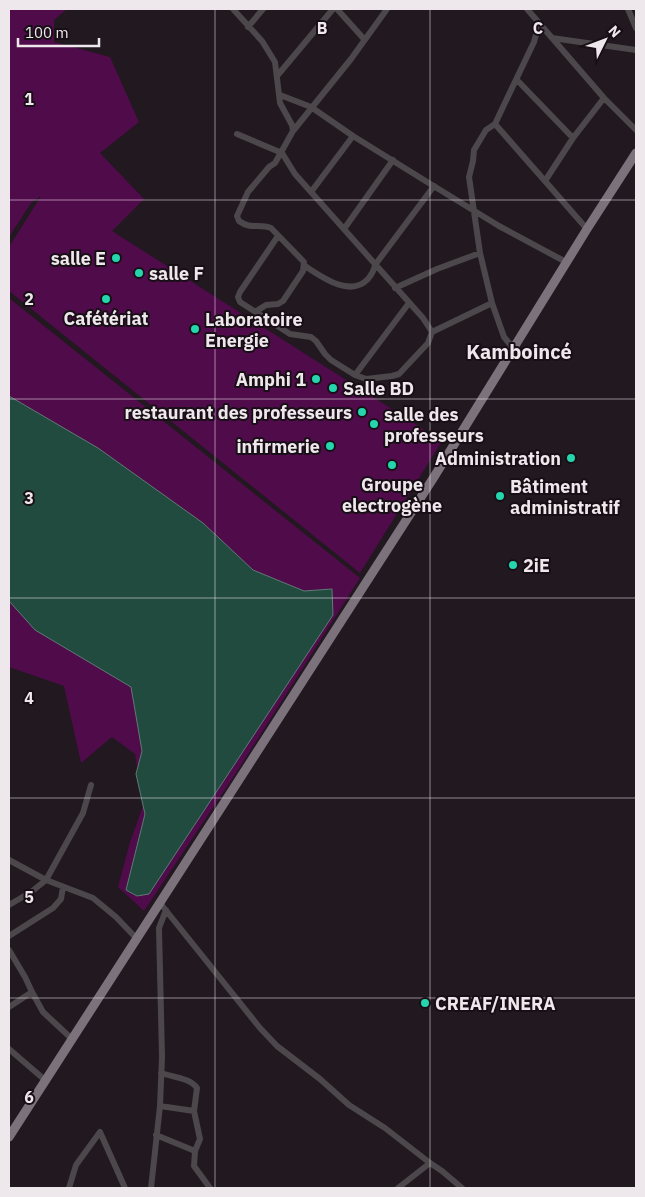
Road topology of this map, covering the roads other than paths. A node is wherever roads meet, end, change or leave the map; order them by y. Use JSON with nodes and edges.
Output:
{"nodes":[{"id":1,"x":233,"y":9,"type":"edge"},
{"id":2,"x":263,"y":9,"type":"edge"},
{"id":3,"x":333,"y":9,"type":"edge"},
{"id":4,"x":337,"y":9,"type":"edge"},
{"id":5,"x":387,"y":9,"type":"edge"},
{"id":6,"x":628,"y":9,"type":"edge"},
{"id":7,"x":530,"y":10,"type":"edge"},
{"id":8,"x":539,"y":23,"type":"junction"},
{"id":9,"x":248,"y":27,"type":"junction"},
{"id":10,"x":636,"y":28,"type":"edge"},
{"id":11,"x":552,"y":38,"type":"junction"},
{"id":12,"x":364,"y":39,"type":"junction"},
{"id":13,"x":636,"y":50,"type":"edge"},
{"id":14,"x":277,"y":76,"type":"junction"},
{"id":15,"x":517,"y":80,"type":"junction"},
{"id":16,"x":280,"y":95,"type":"junction"},
{"id":17,"x":604,"y":98,"type":"junction"},
{"id":18,"x":311,"y":107,"type":"junction"},
{"id":19,"x":495,"y":124,"type":"junction"},
{"id":20,"x":636,"y":130,"type":"edge"},
{"id":21,"x":293,"y":131,"type":"junction"},
{"id":22,"x":237,"y":134,"type":"dead end"},
{"id":23,"x":353,"y":136,"type":"junction"},
{"id":24,"x":573,"y":138,"type":"junction"},
{"id":25,"x":282,"y":153,"type":"junction"},
{"id":26,"x":636,"y":153,"type":"edge"},
{"id":27,"x":393,"y":160,"type":"junction"},
{"id":28,"x":545,"y":182,"type":"junction"},
{"id":29,"x":434,"y":186,"type":"junction"},
{"id":30,"x":311,"y":192,"type":"junction"},
{"id":31,"x":472,"y":209,"type":"junction"},
{"id":32,"x":344,"y":229,"type":"junction"},
{"id":33,"x":587,"y":229,"type":"junction"},
{"id":34,"x":278,"y":236,"type":"junction"},
{"id":35,"x":480,"y":253,"type":"junction"},
{"id":36,"x":566,"y":262,"type":"junction"},
{"id":37,"x":375,"y":265,"type":"junction"},
{"id":38,"x":305,"y":266,"type":"junction"},
{"id":39,"x":395,"y":288,"type":"junction"},
{"id":40,"x":409,"y":303,"type":"junction"},
{"id":41,"x":492,"y":303,"type":"junction"},
{"id":42,"x":255,"y":312,"type":"junction"},
{"id":43,"x":432,"y":332,"type":"junction"},
{"id":44,"x":514,"y":349,"type":"junction"},
{"id":45,"x":355,"y":375,"type":"junction"},
{"id":46,"x":91,"y":785,"type":"dead end"},
{"id":47,"x":9,"y":860,"type":"edge"},
{"id":48,"x":46,"y":880,"type":"junction"},
{"id":49,"x":63,"y":887,"type":"junction"},
{"id":50,"x":9,"y":905,"type":"edge"},
{"id":51,"x":163,"y":907,"type":"junction"},
{"id":52,"x":9,"y":936,"type":"edge"},
{"id":53,"x":137,"y":939,"type":"junction"},
{"id":54,"x":9,"y":950,"type":"edge"},
{"id":55,"x":32,"y":992,"type":"junction"},
{"id":56,"x":9,"y":1007,"type":"edge"},
{"id":57,"x":72,"y":1039,"type":"junction"},
{"id":58,"x":9,"y":1049,"type":"edge"},
{"id":59,"x":161,"y":1073,"type":"junction"},
{"id":60,"x":45,"y":1080,"type":"junction"},
{"id":61,"x":160,"y":1106,"type":"junction"},
{"id":62,"x":194,"y":1111,"type":"junction"},
{"id":63,"x":156,"y":1135,"type":"junction"},
{"id":64,"x":9,"y":1137,"type":"edge"},
{"id":65,"x":195,"y":1151,"type":"junction"},
{"id":66,"x":430,"y":1163,"type":"junction"},
{"id":67,"x":68,"y":1188,"type":"edge"},
{"id":68,"x":125,"y":1188,"type":"edge"},
{"id":69,"x":151,"y":1188,"type":"edge"},
{"id":70,"x":210,"y":1188,"type":"edge"},
{"id":71,"x":398,"y":1188,"type":"edge"},
{"id":72,"x":462,"y":1188,"type":"edge"}],
"edges":[{"from":1,"to":9,"type":"street"},
{"from":2,"to":9,"type":"street"},
{"from":3,"to":14,"type":"street"},
{"from":4,"to":12,"type":"street"},
{"from":5,"to":12,"type":"street"},
{"from":6,"to":10,"type":"street"},
{"from":7,"to":8,"type":"street"},
{"from":8,"to":11,"type":"street"},
{"from":8,"to":15,"type":"street"},
{"from":9,"to":14,"type":"street"},
{"from":11,"to":13,"type":"street"},
{"from":11,"to":17,"type":"street"},
{"from":12,"to":18,"type":"street"},
{"from":14,"to":16,"type":"street"},
{"from":15,"to":19,"type":"street"},
{"from":15,"to":24,"type":"street"},
{"from":16,"to":18,"type":"street"},
{"from":16,"to":21,"type":"street"},
{"from":17,"to":20,"type":"street"},
{"from":17,"to":24,"type":"street"},
{"from":18,"to":21,"type":"street"},
{"from":18,"to":23,"type":"street"},
{"from":19,"to":28,"type":"street"},
{"from":19,"to":31,"type":"street"},
{"from":21,"to":25,"type":"street"},
{"from":22,"to":25,"type":"street"},
{"from":23,"to":27,"type":"street"},
{"from":23,"to":30,"type":"street"},
{"from":24,"to":28,"type":"street"},
{"from":25,"to":30,"type":"street"},
{"from":25,"to":34,"type":"street"},
{"from":26,"to":33,"type":"main road"},
{"from":27,"to":29,"type":"street"},
{"from":27,"to":32,"type":"street"},
{"from":28,"to":33,"type":"street"},
{"from":29,"to":31,"type":"street"},
{"from":29,"to":37,"type":"street"},
{"from":30,"to":32,"type":"street"},
{"from":31,"to":35,"type":"street"},
{"from":31,"to":36,"type":"street"},
{"from":32,"to":37,"type":"street"},
{"from":33,"to":36,"type":"main road"},
{"from":34,"to":38,"type":"street"},
{"from":34,"to":42,"type":"street"},
{"from":35,"to":39,"type":"street"},
{"from":35,"to":41,"type":"street"},
{"from":36,"to":44,"type":"main road"},
{"from":37,"to":38,"type":"street"},
{"from":37,"to":39,"type":"street"},
{"from":38,"to":42,"type":"street"},
{"from":39,"to":40,"type":"street"},
{"from":40,"to":43,"type":"street"},
{"from":40,"to":45,"type":"street"},
{"from":41,"to":43,"type":"street"},
{"from":41,"to":44,"type":"street"},
{"from":42,"to":45,"type":"street"},
{"from":43,"to":45,"type":"street"},
{"from":44,"to":51,"type":"main road"},
{"from":46,"to":48,"type":"street"},
{"from":47,"to":48,"type":"street"},
{"from":48,"to":49,"type":"street"},
{"from":48,"to":50,"type":"street"},
{"from":49,"to":52,"type":"street"},
{"from":49,"to":53,"type":"street"},
{"from":51,"to":53,"type":"main road"},
{"from":51,"to":59,"type":"street"},
{"from":51,"to":66,"type":"street"},
{"from":53,"to":57,"type":"main road"},
{"from":54,"to":55,"type":"street"},
{"from":55,"to":56,"type":"street"},
{"from":55,"to":57,"type":"street"},
{"from":57,"to":60,"type":"main road"},
{"from":58,"to":60,"type":"street"},
{"from":59,"to":61,"type":"street"},
{"from":59,"to":62,"type":"street"},
{"from":60,"to":64,"type":"main road"},
{"from":61,"to":62,"type":"street"},
{"from":61,"to":63,"type":"street"},
{"from":62,"to":65,"type":"street"},
{"from":63,"to":65,"type":"street"},
{"from":63,"to":69,"type":"street"},
{"from":65,"to":70,"type":"street"},
{"from":66,"to":71,"type":"street"},
{"from":66,"to":72,"type":"street"},
{"from":67,"to":68,"type":"street"}]}
